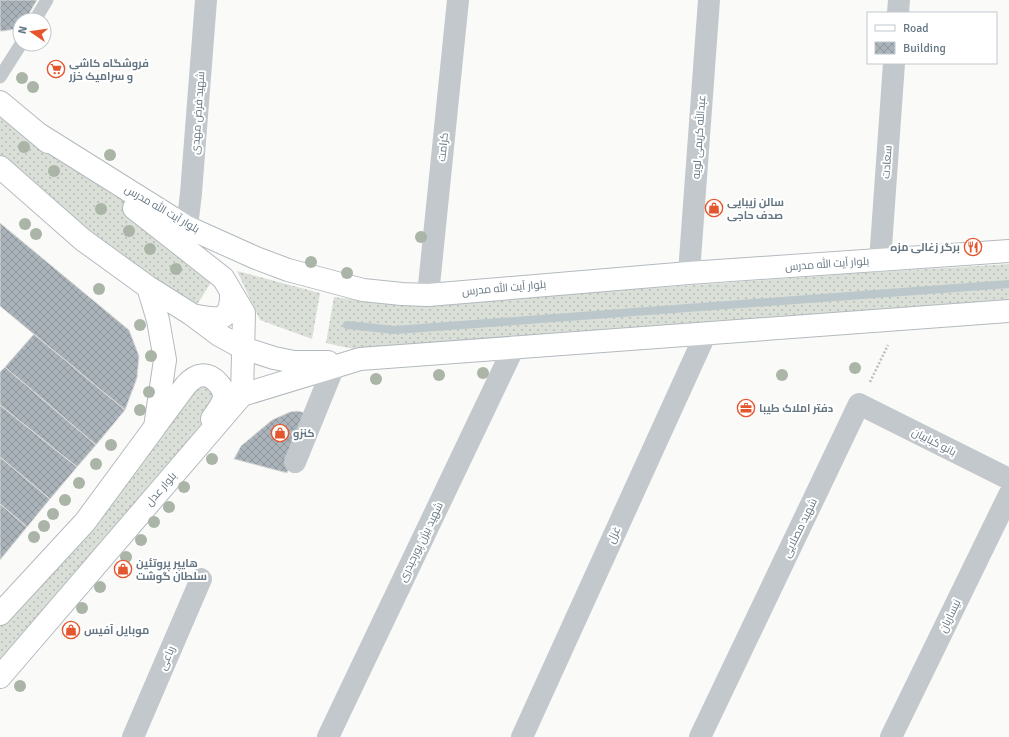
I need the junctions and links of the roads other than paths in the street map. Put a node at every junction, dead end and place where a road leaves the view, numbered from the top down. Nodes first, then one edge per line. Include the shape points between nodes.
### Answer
1 (47, 0) edge
2 (206, 0) edge
3 (458, 0) edge
4 (709, 0) edge
5 (899, 0) edge
6 (40, 12) edge
7 (898, 12) edge
8 (16, 52) edge
9 (894, 64) edge
10 (0, 77) edge
11 (0, 102) edge
12 (37, 133) junction
13 (0, 167) edge
14 (187, 227) junction
15 (1009, 251) edge
16 (880, 261) junction
17 (689, 273) junction
18 (148, 287) junction
19 (231, 292) junction
20 (428, 294) junction
21 (1009, 311) edge
22 (191, 314) junction
23 (706, 333) junction
24 (243, 348) junction
25 (514, 348) junction
26 (349, 362) junction
27 (242, 395) junction
28 (859, 404) joint
29 (155, 427) junction
30 (184, 462) junction
31 (295, 462) dead end
32 (1009, 479) edge
33 (1009, 495) edge
34 (201, 580) dead end
35 (0, 614) edge
36 (0, 677) edge
37 (133, 737) edge
38 (328, 737) edge
39 (522, 737) edge
40 (700, 737) edge
41 (891, 737) edge

1 - 6 lane
2 - 14 street, شهید فرض مهدی via 192,193
3 - 20 street, کرامت
4 - 17 street, عبدالله کریمی لویه
5 - 7 street
8 - 10 lane
9 - 16 street, سعادت
11 - 12 main road, بلوار آیت الله مدرس
12 - 14 main road, بلوار آیت الله مدرس
12 - 19 main road, بلوار آیت الله مدرس via 217,273
13 - 18 main road via 83,240
14 - 20 main road, بلوار آیت الله مدرس via 256,258 328,282 363,290
15 - 16 main road, بلوار آیت الله مدرس
16 - 17 main road, بلوار آیت الله مدرس
17 - 20 main road, بلوار آیت الله مدرس
18 - 22 main road
18 - 29 main road via 166,360
19 - 22 main road via 230,307 220,318 211,319
19 - 24 main road, بلوار آیت الله مدرس via 244,313
21 - 23 main road
22 - 24 main road via 219,335
23 - 25 main road
23 - 39 street, غزل
24 - 26 main road via 294,362
24 - 27 main road, بلوار آیت الله مدرس
25 - 26 main road
25 - 38 street, شهید بیژن پورحیدری
26 - 27 main road
26 - 31 street
27 - 30 main road, بلوار عدل
28 - 32 street, بانو کبابیان
28 - 40 street, شهید مصلایی
29 - 30 main road via 191,380 207,375 221,386 224,396 220,407
29 - 35 main road via 85,522
30 - 36 main road, بلوار عدل
33 - 41 street, نیساریان
34 - 37 street, رباعی

